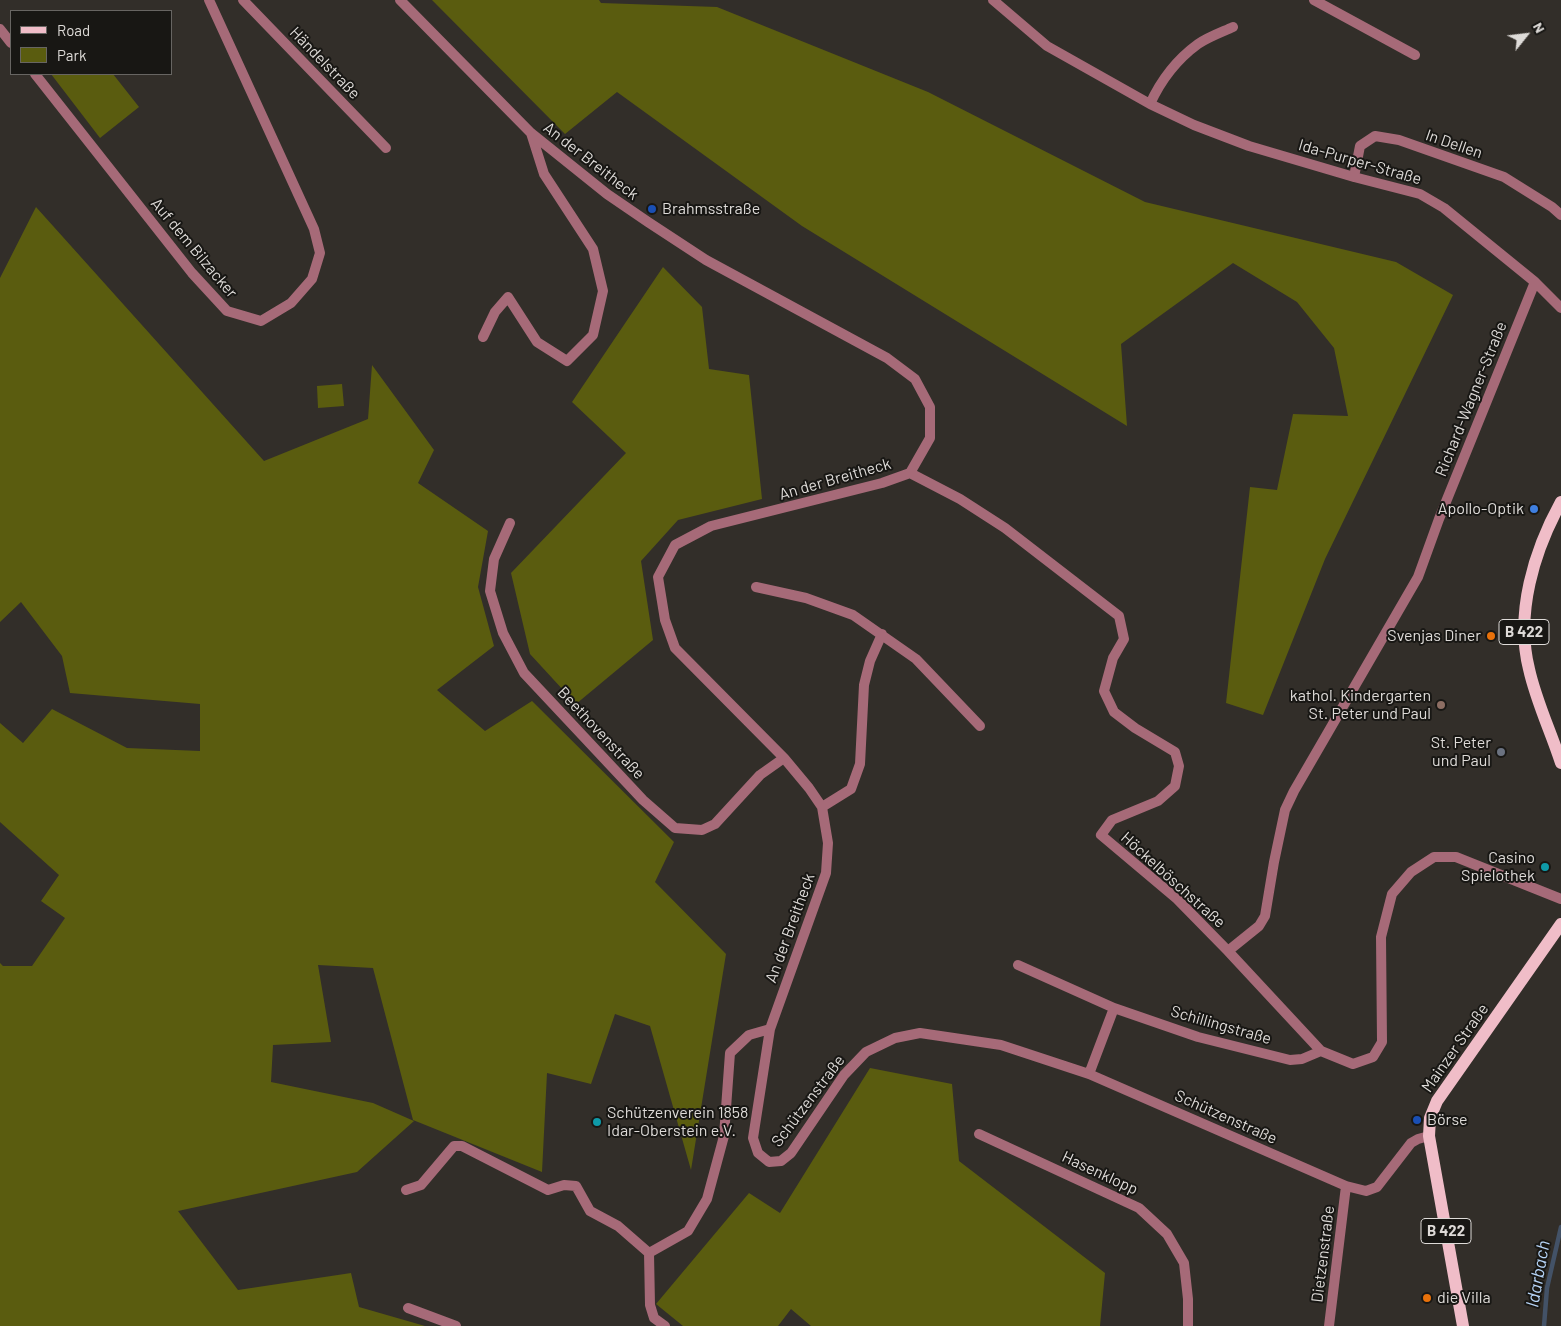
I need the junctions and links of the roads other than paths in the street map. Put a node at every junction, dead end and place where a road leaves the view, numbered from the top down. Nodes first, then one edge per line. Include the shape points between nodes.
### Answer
1 (209, 0) edge
2 (243, 0) edge
3 (400, 0) edge
4 (993, 0) edge
5 (1314, 0) edge
6 (1233, 27) dead end
7 (0, 29) edge
8 (10, 42) edge
9 (1415, 55) dead end
10 (36, 75) edge
11 (1150, 104) junction
12 (531, 133) junction
13 (386, 148) dead end
14 (1354, 177) junction
15 (1561, 215) edge
16 (1535, 282) junction
17 (1561, 308) edge
18 (483, 337) dead end
19 (910, 473) junction
20 (1561, 502) edge
21 (510, 523) dead end
22 (756, 587) dead end
23 (882, 634) junction
24 (980, 726) dead end
25 (784, 758) junction
26 (1561, 763) edge
27 (822, 806) junction
28 (1561, 898) edge
29 (1560, 926) edge
30 (1228, 951) junction
31 (1018, 965) dead end
32 (1114, 1008) junction
33 (770, 1029) junction
34 (1321, 1051) junction
35 (1089, 1074) junction
36 (979, 1134) dead end
37 (1429, 1136) junction
38 (1346, 1186) junction
39 (406, 1190) dead end
40 (649, 1253) junction
41 (408, 1308) dead end
42 (456, 1326) edge
43 (665, 1326) edge
44 (1188, 1326) edge
45 (1329, 1326) edge
46 (1463, 1326) edge

1 - 10 street, Auf dem Bilzacker via 314,229 320,253 312,279 291,303 261,321 227,311 209,292
2 - 13 street, Händelstraße
3 - 12 street, An der Breitheck
4 - 11 street, Ida-Purper-Straße via 1047,46
5 - 9 street
6 - 11 street via 1199,43 1171,68
7 - 8 street
11 - 14 street, Ida-Purper-Straße via 1249,146
12 - 18 street via 544,174 593,248 603,291 593,335 567,361 538,342 508,297 495,312
12 - 19 street, An der Breitheck via 607,194 706,260 886,358 915,379 930,407 930,438
14 - 15 street, In Dellen via 1360,146 1375,136 1383,137 1504,177
14 - 16 street, Ida-Purper-Straße via 1420,194 1444,208
16 - 17 street, Ida-Purper-Straße
16 - 30 street, Richard-Wagner-Straße via 1418,578 1285,810 1265,916 1259,926
19 - 25 street, An der Breitheck via 711,526 675,545 658,577 665,620 675,648
19 - 30 street, Höckelböschstraße via 960,499 1005,528 1118,616 1124,639 1113,658 1104,691 1114,712 1175,752 1179,766 1176,786 1158,801 1112,820 1101,835 1177,899
20 - 26 main road, B 422 via 1542,542 1530,580 1524,636 1532,683
21 - 25 street, Beethovenstraße via 494,559 490,591 503,632 524,673 649,806 675,828 702,830 715,824 760,775
22 - 23 street via 806,598 853,615
23 - 24 street via 916,659
23 - 27 street via 864,685 860,764 851,789
25 - 27 street, An der Breitheck
27 - 33 street, An der Breitheck via 828,844 826,873
28 - 34 street, Höckelböschstraße via 1456,856 1434,857 1411,872 1392,894 1381,937 1382,1042 1373,1058 1353,1064
29 - 37 main road, Mainzer Straße / B 422 via 1436,1101 1430,1118
30 - 34 street, Höckelböschstraße
31 - 32 street, Schillingstraße
32 - 34 street, Schillingstraße via 1198,1037 1290,1060
32 - 35 street
33 - 35 street, Schützenstraße via 753,1138 758,1153 769,1162 782,1161 791,1153 844,1074 866,1052 894,1038 920,1033 1001,1045
33 - 40 street via 749,1035 730,1053 724,1136 707,1199 688,1230
35 - 38 street, Schützenstraße
36 - 44 street, Hasenklopp via 1139,1208 1160,1227 1184,1263
37 - 38 street, Schützenstraße via 1411,1143 1377,1187 1366,1191
37 - 46 main road, Mainzer Straße / B 422
38 - 45 street, Dietzenstraße
39 - 40 street via 420,1185 454,1146 462,1146 548,1190 564,1185 576,1186 590,1211 618,1226
40 - 43 street via 650,1305 654,1318
41 - 42 street

